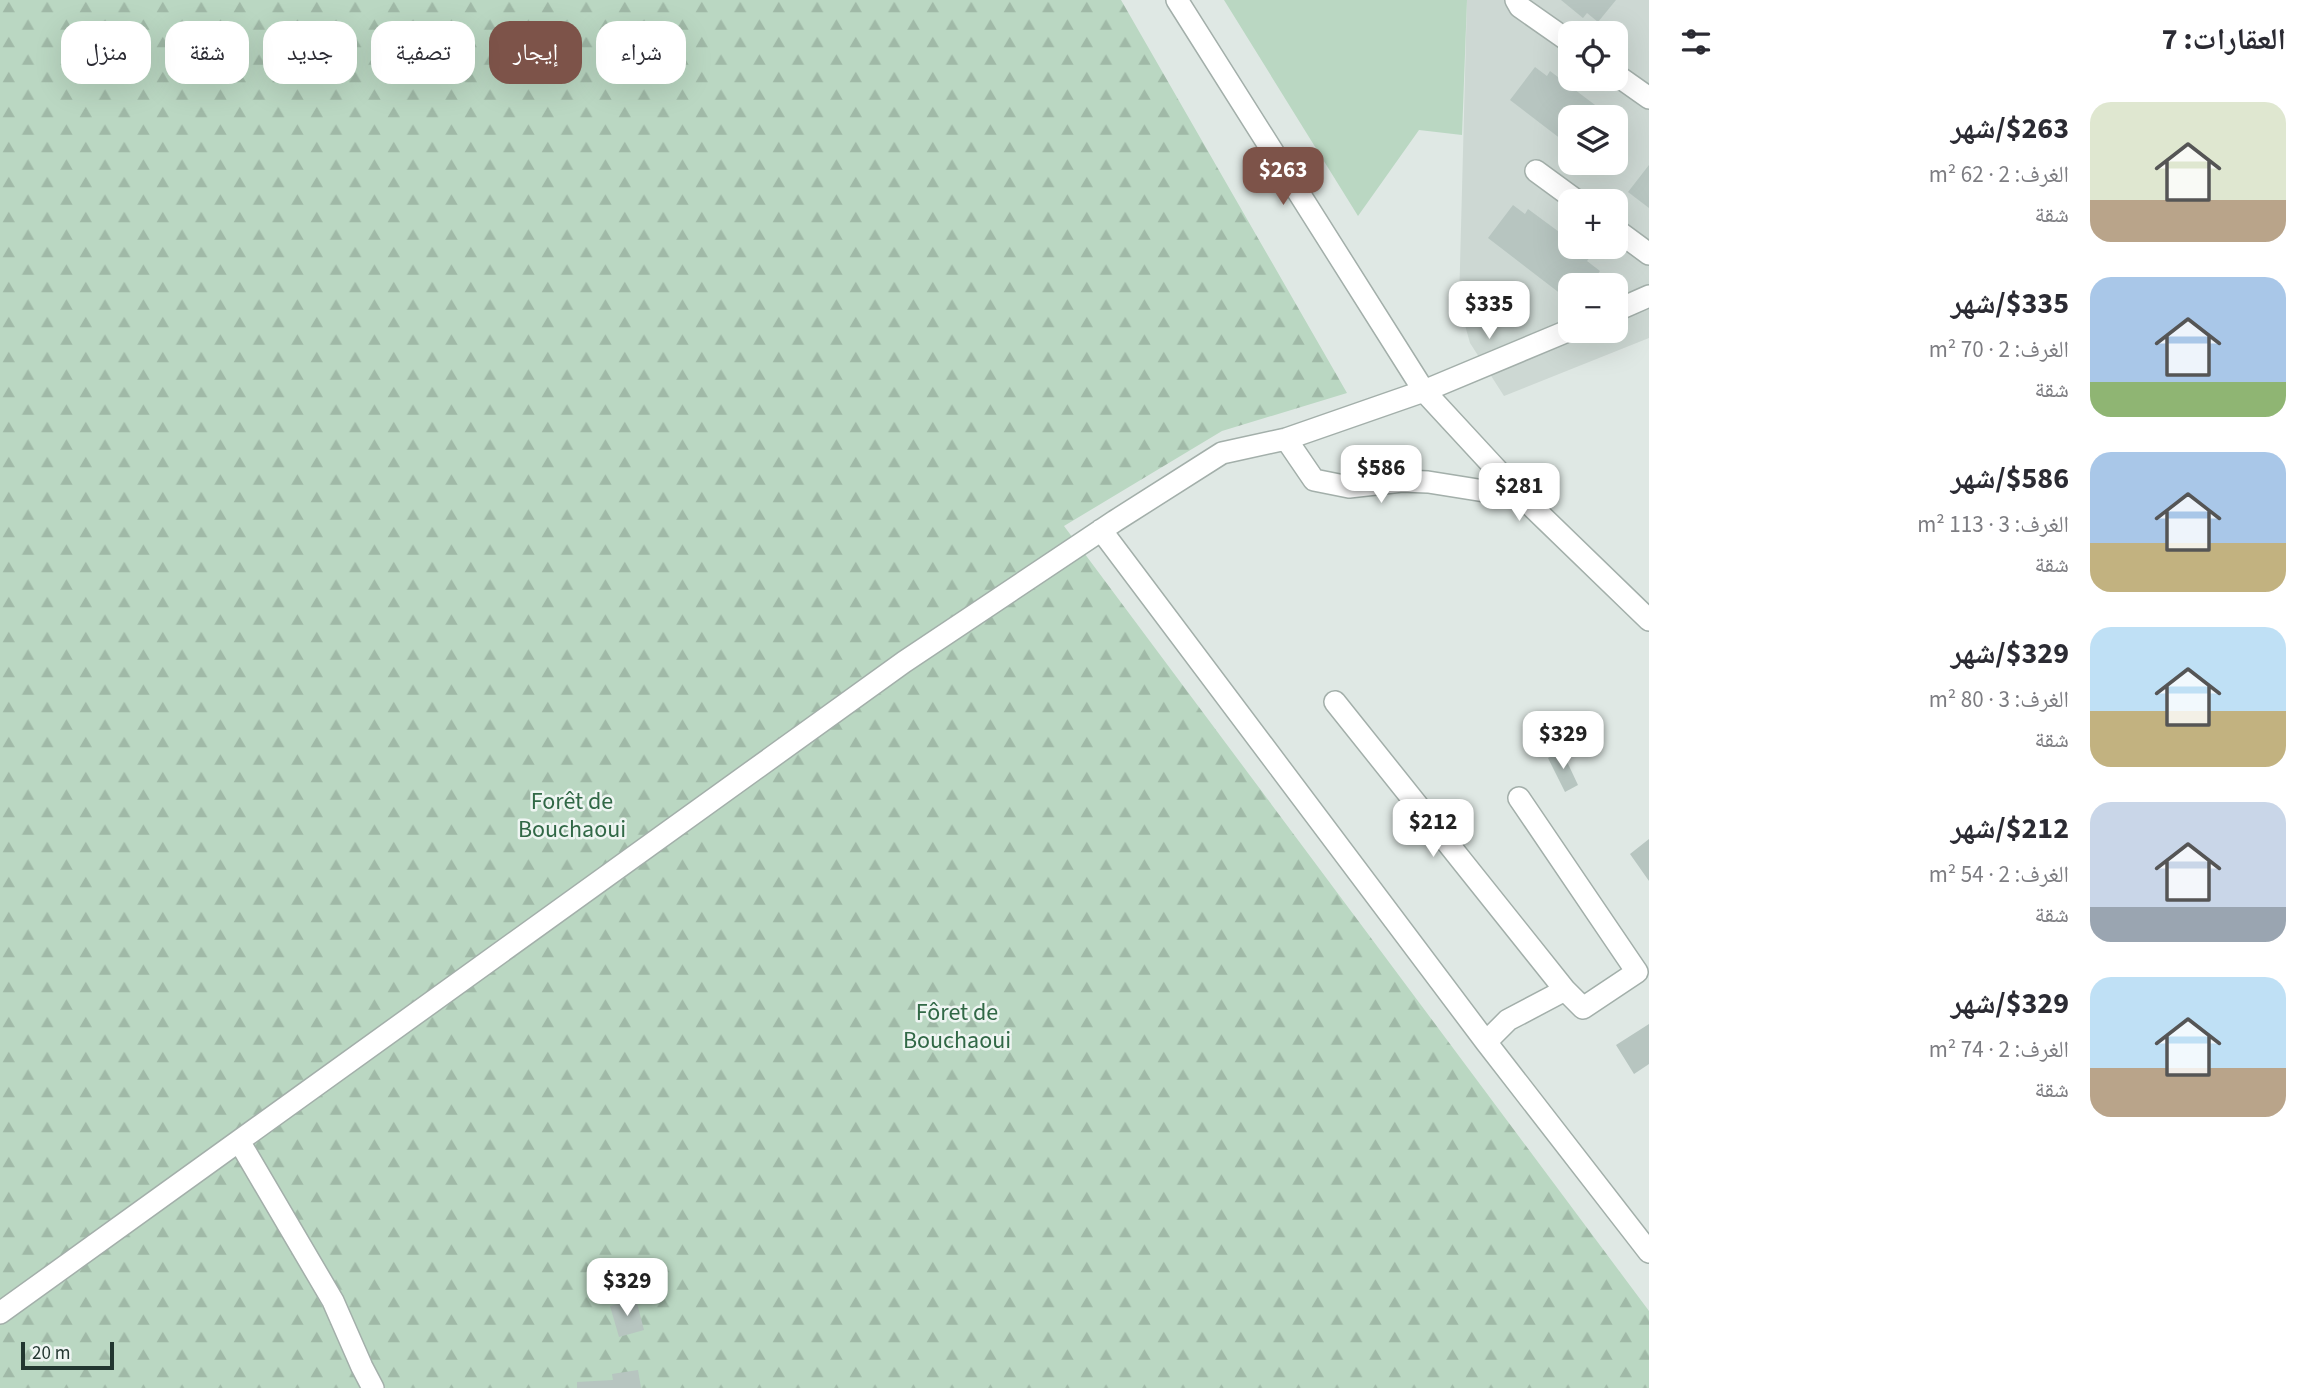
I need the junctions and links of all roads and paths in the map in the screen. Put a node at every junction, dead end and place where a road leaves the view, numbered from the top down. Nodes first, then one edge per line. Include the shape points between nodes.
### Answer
1 (1177, 0) edge
2 (1516, 0) edge
3 (1558, 34) edge
4 (1628, 83) edge
5 (1649, 98) edge
6 (1536, 171) dead end
7 (1561, 189) edge
8 (1628, 239) edge
9 (1649, 254) edge
10 (1649, 296) edge
11 (1628, 305) edge
12 (1558, 335) edge
13 (1424, 391) junction
14 (1286, 439) junction
15 (1522, 497) junction
16 (1101, 530) junction
17 (1649, 620) edge
18 (1335, 702) dead end
19 (1519, 798) dead end
20 (1565, 989) junction
21 (1486, 1042) junction
22 (239, 1141) junction
23 (1649, 1252) edge
24 (0, 1313) edge
25 (373, 1388) edge

1 - 13 street
2 - 3 street
4 - 5 street
6 - 7 street
8 - 9 street
10 - 11 street
12 - 13 street
13 - 14 street
13 - 15 street
14 - 15 street via 1314,480 1349,487 1428,482
14 - 16 street via 1222,453
15 - 17 street
16 - 21 street
16 - 22 street via 904,662
18 - 20 street
19 - 20 street via 1637,972 1583,1008
20 - 21 street via 1508,1020
21 - 23 street
22 - 24 street
22 - 25 street via 333,1301

